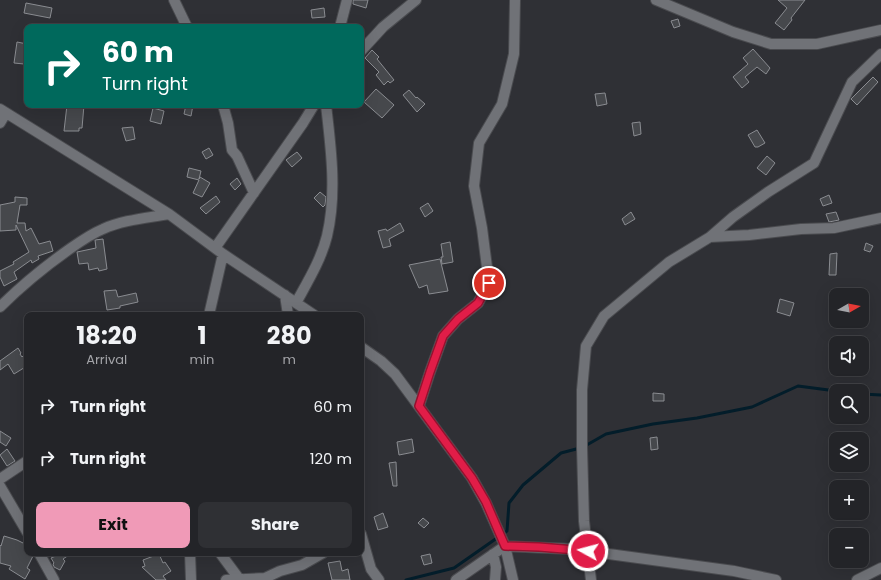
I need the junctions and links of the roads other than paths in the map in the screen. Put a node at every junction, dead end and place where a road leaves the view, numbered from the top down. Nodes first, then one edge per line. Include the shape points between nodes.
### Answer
1 (174, 0) edge
2 (347, 0) edge
3 (416, 0) edge
4 (515, 0) edge
5 (656, 0) edge
6 (186, 24) edge
7 (341, 24) edge
8 (881, 30) edge
9 (364, 48) edge
10 (881, 54) edge
11 (224, 108) edge
12 (312, 108) edge
13 (326, 108) edge
14 (3, 111) edge
15 (0, 123) edge
16 (254, 193) junction
17 (169, 214) junction
18 (881, 218) edge
19 (710, 237) junction
20 (219, 251) junction
21 (284, 295) junction
22 (296, 303) junction
23 (0, 307) edge
24 (209, 312) edge
25 (287, 312) edge
26 (310, 312) edge
27 (364, 349) edge
28 (419, 406) junction
29 (24, 463) edge
30 (0, 479) edge
31 (0, 486) edge
32 (24, 527) edge
33 (364, 545) edge
34 (505, 546) junction
35 (588, 551) junction
36 (494, 554) junction
37 (41, 556) edge
38 (190, 556) edge
39 (222, 556) edge
40 (318, 556) edge
41 (881, 568) edge
42 (240, 579) edge
43 (54, 580) edge
44 (191, 580) edge
45 (226, 580) edge
46 (379, 580) edge
47 (456, 580) edge
48 (495, 580) edge
49 (513, 580) edge
50 (590, 580) edge
51 (776, 580) edge
52 (857, 580) edge

1 - 6 street
2 - 7 street
3 - 9 street via 383,26
4 - 28 street via 514,54 502,104 479,143 474,186 489,283 478,303 458,319 443,336
5 - 8 street via 733,32 771,44 817,44
10 - 19 street via 852,82 814,163 768,192
11 - 16 street via 232,150
12 - 16 street
13 - 22 street via 331,145 331,216 317,266
14 - 15 street
14 - 17 street
16 - 20 street
17 - 20 street
17 - 23 street via 120,224 90,235 46,266
18 - 19 street via 834,228
19 - 35 street via 669,262 604,316 586,346 582,390 582,447 584,521
20 - 21 street
20 - 24 street
21 - 22 street
21 - 25 street
22 - 26 street
27 - 28 street via 395,374
28 - 34 street via 472,478 486,502
29 - 30 street
31 - 32 street
33 - 46 street via 371,569
34 - 35 street
34 - 36 street
34 - 49 street
35 - 50 street
35 - 51 street via 734,571
36 - 47 street
36 - 48 street
37 - 43 street
38 - 44 street
39 - 42 street
40 - 42 street via 302,565 265,578
41 - 52 street
42 - 45 street

